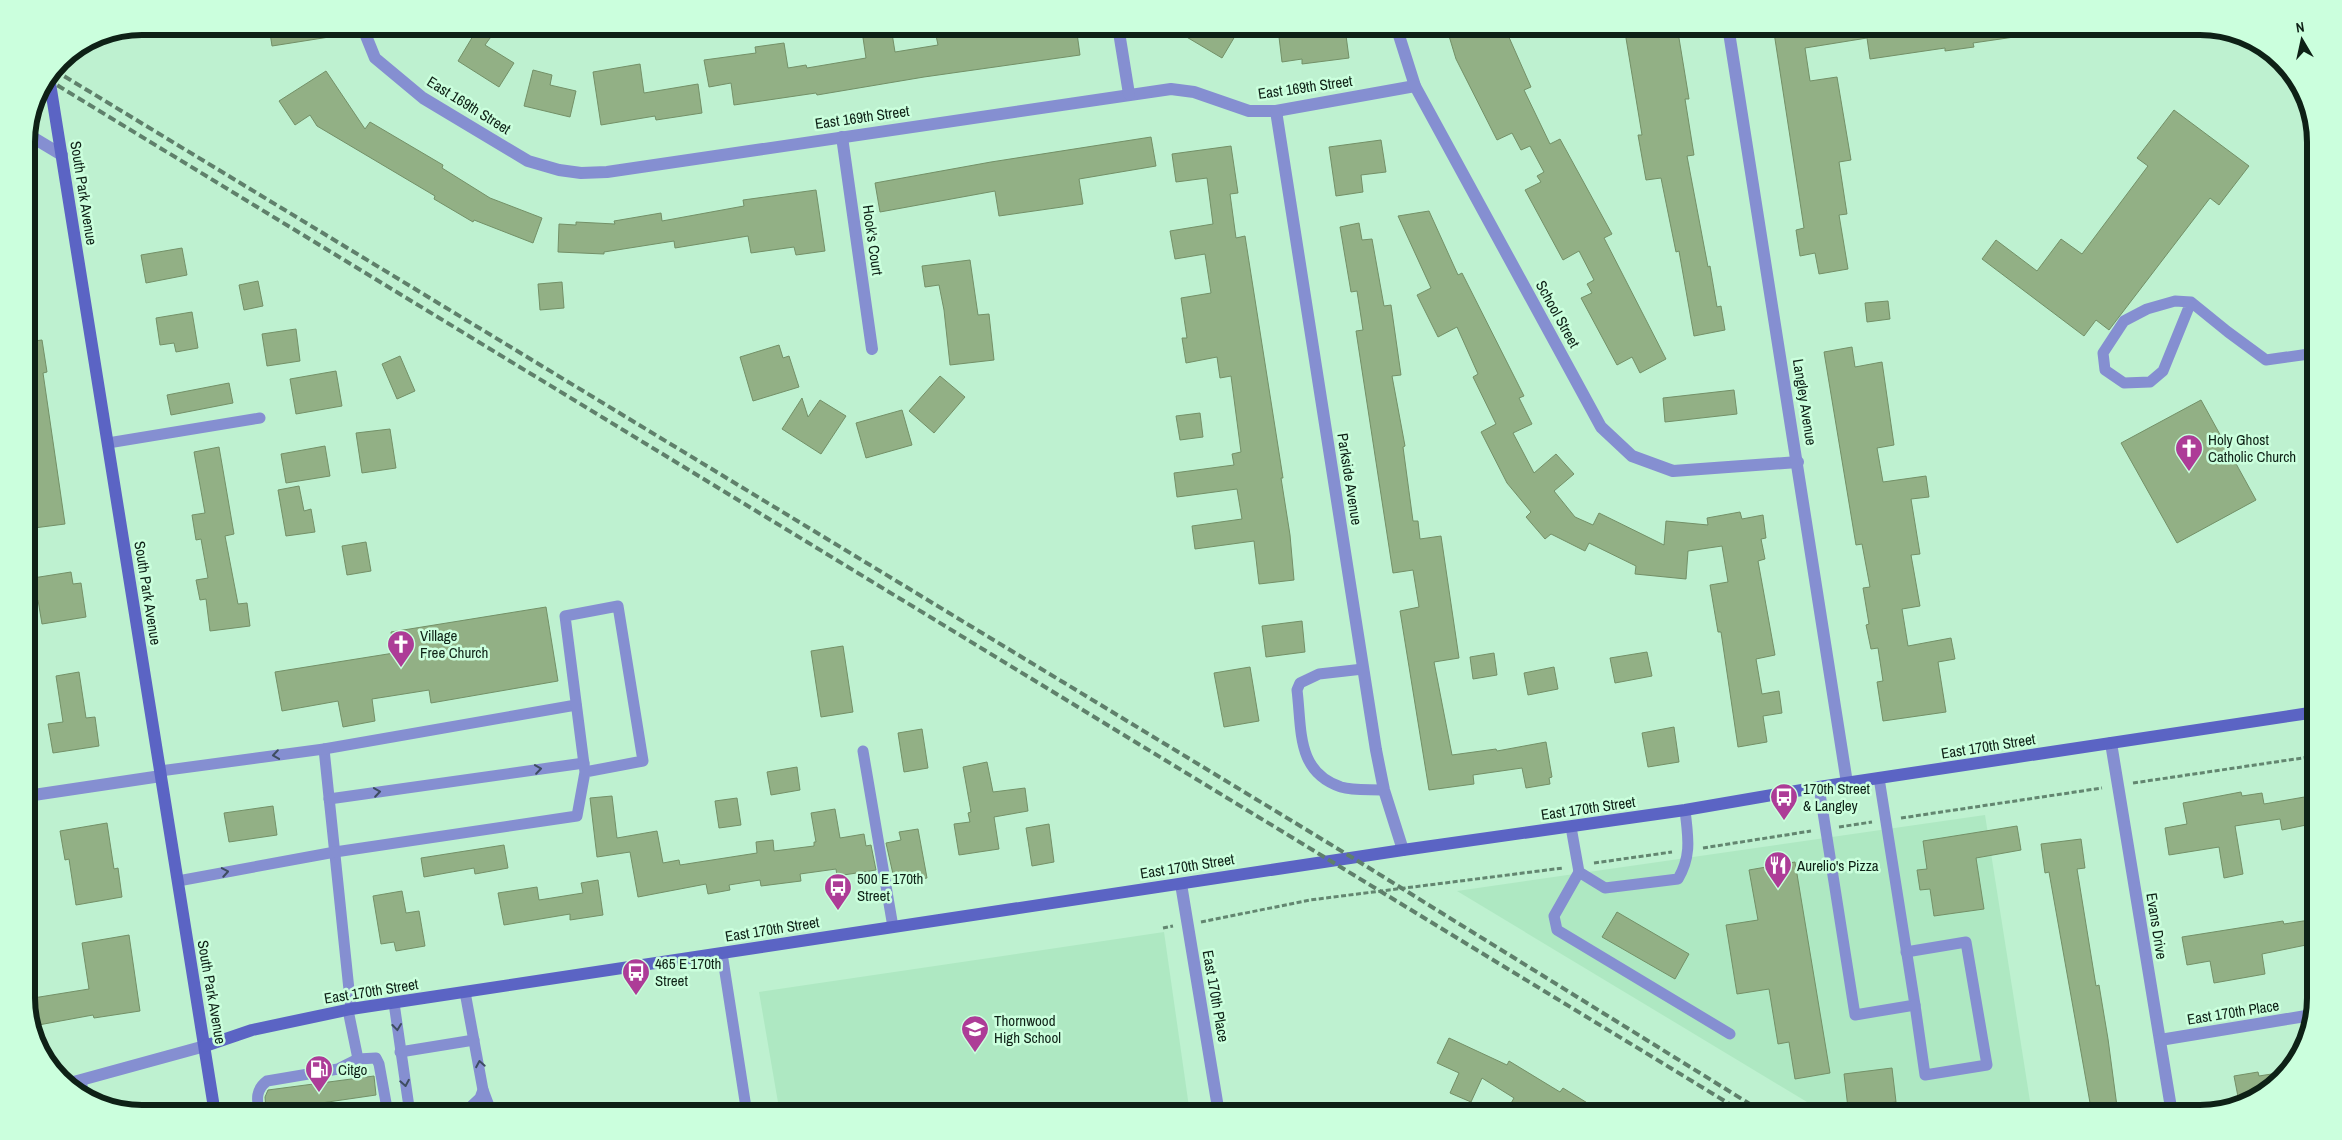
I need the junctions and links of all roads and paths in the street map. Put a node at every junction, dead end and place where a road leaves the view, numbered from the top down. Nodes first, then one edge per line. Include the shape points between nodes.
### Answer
1 (366, 35) edge
2 (1119, 35) edge
3 (1399, 35) edge
4 (1729, 35) edge
5 (50, 86) edge
6 (1415, 86) junction
7 (1129, 94) junction
8 (1276, 111) junction
9 (842, 137) junction
10 (35, 139) edge
11 (62, 155) junction
12 (2191, 302) junction
13 (872, 348) dead end
14 (2307, 354) edge
15 (260, 418) dead end
16 (108, 444) junction
17 (1798, 462) junction
18 (1363, 668) junction
19 (576, 705) junction
20 (2307, 713) edge
21 (2110, 743) junction
22 (324, 749) junction
23 (863, 751) dead end
24 (2307, 757) edge
25 (584, 768) junction
26 (161, 773) junction
27 (1879, 778) junction
28 (2140, 782) dead end
29 (1847, 783) junction
30 (1819, 787) junction
31 (1384, 790) junction
32 (2093, 790) dead end
33 (35, 794) edge
34 (329, 799) junction
35 (1685, 810) junction
36 (1885, 820) junction
37 (1571, 827) junction
38 (1825, 829) junction
39 (1403, 850) junction
40 (1689, 850) junction
41 (335, 852) junction
42 (1578, 869) junction
43 (178, 881) junction
44 (1181, 884) junction
45 (1216, 920) dead end
46 (893, 927) junction
47 (1906, 952) junction
48 (722, 953) junction
49 (465, 992) junction
50 (394, 1002) junction
51 (1914, 1004) junction
52 (349, 1009) junction
53 (2305, 1016) edge
54 (1730, 1034) dead end
55 (474, 1040) junction
56 (2160, 1040) junction
57 (205, 1046) junction
58 (400, 1052) junction
59 (358, 1060) junction
60 (76, 1082) edge
61 (484, 1090) junction
62 (214, 1105) edge
63 (258, 1105) edge
64 (386, 1105) edge
65 (409, 1105) edge
66 (473, 1105) edge
67 (489, 1105) edge
68 (746, 1105) edge
69 (1218, 1105) edge
70 (2171, 1105) edge

1 - 9 street, East 169th Street via 375,58 423,98 528,160 558,170 607,172
2 - 7 street
3 - 6 street, School Street
4 - 17 street, Langley Avenue
5 - 11 street, South Park Avenue
6 - 8 street, East 169th Street
6 - 17 street, School Street via 1601,427 1632,456 1674,471
7 - 8 street, East 169th Street via 1171,89 1194,92 1248,111
7 - 9 street, East 169th Street
8 - 18 street, Parkside Avenue
9 - 13 street, Hook's Court
10 - 11 street
11 - 16 street, South Park Avenue
12 - 12 lane via 2164,371 2150,382 2124,383 2105,370 2103,353 2124,321 2147,309 2175,301
12 - 14 lane via 2266,360
15 - 16 lane
16 - 26 street, South Park Avenue
17 - 29 street, Langley Avenue
18 - 31 street, Parkside Avenue
18 - 31 lane via 1319,674 1300,683 1297,690 1305,758 1322,778 1342,788
19 - 22 lane
19 - 25 lane
19 - 25 lane via 564,616 618,606 643,761
20 - 21 street, East 170th Street
21 - 27 street, East 170th Street
21 - 56 street, Evans Drive
22 -> 26 lane
22 - 34 lane
23 - 46 lane
24 - 28 path
34 -> 25 lane
25 - 41 lane via 577,816
26 - 33 street
26 - 43 street, South Park Avenue
27 - 29 street, East 170th Street
27 - 36 lane
29 - 30 street, East 170th Street
30 - 35 street, East 170th Street
30 - 38 lane
31 - 39 street, Parkside Avenue
32 - 36 path
34 - 41 lane
35 - 37 street, East 170th Street
35 - 40 lane
36 - 38 path
36 - 47 lane
37 - 39 street, East 170th Street
37 - 42 lane
38 - 40 path
38 - 51 lane via 1855,1015
39 - 44 street, East 170th Street
40 - 42 path
40 - 42 lane via 1678,879 1606,888
43 -> 41 lane
41 - 52 lane
42 - 45 path via 1310,900
42 - 54 lane via 1554,916 1557,930
43 - 57 street, South Park Avenue
44 - 46 street, East 170th Street
44 - 69 street, East 170th Place
46 - 48 street, East 170th Street
47 - 51 lane
47 - 51 lane via 1966,942 1986,1065 1925,1074
48 - 49 street, East 170th Street
48 - 68 lane
49 - 50 street, East 170th Street
49 - 55 lane
50 - 52 street, East 170th Street
50 -> 58 lane
52 - 57 street, East 170th Street via 252,1030
52 - 59 lane
53 - 56 street, East 170th Place
55 - 58 lane
61 -> 55 lane
56 - 70 street, Evans Drive
57 - 60 street, East 170th Street
57 - 62 street, South Park Avenue
58 -> 65 lane
59 - 63 lane via 338,1069 267,1081 257,1094
59 - 64 lane via 376,1058
61 - 66 lane
61 - 67 lane

